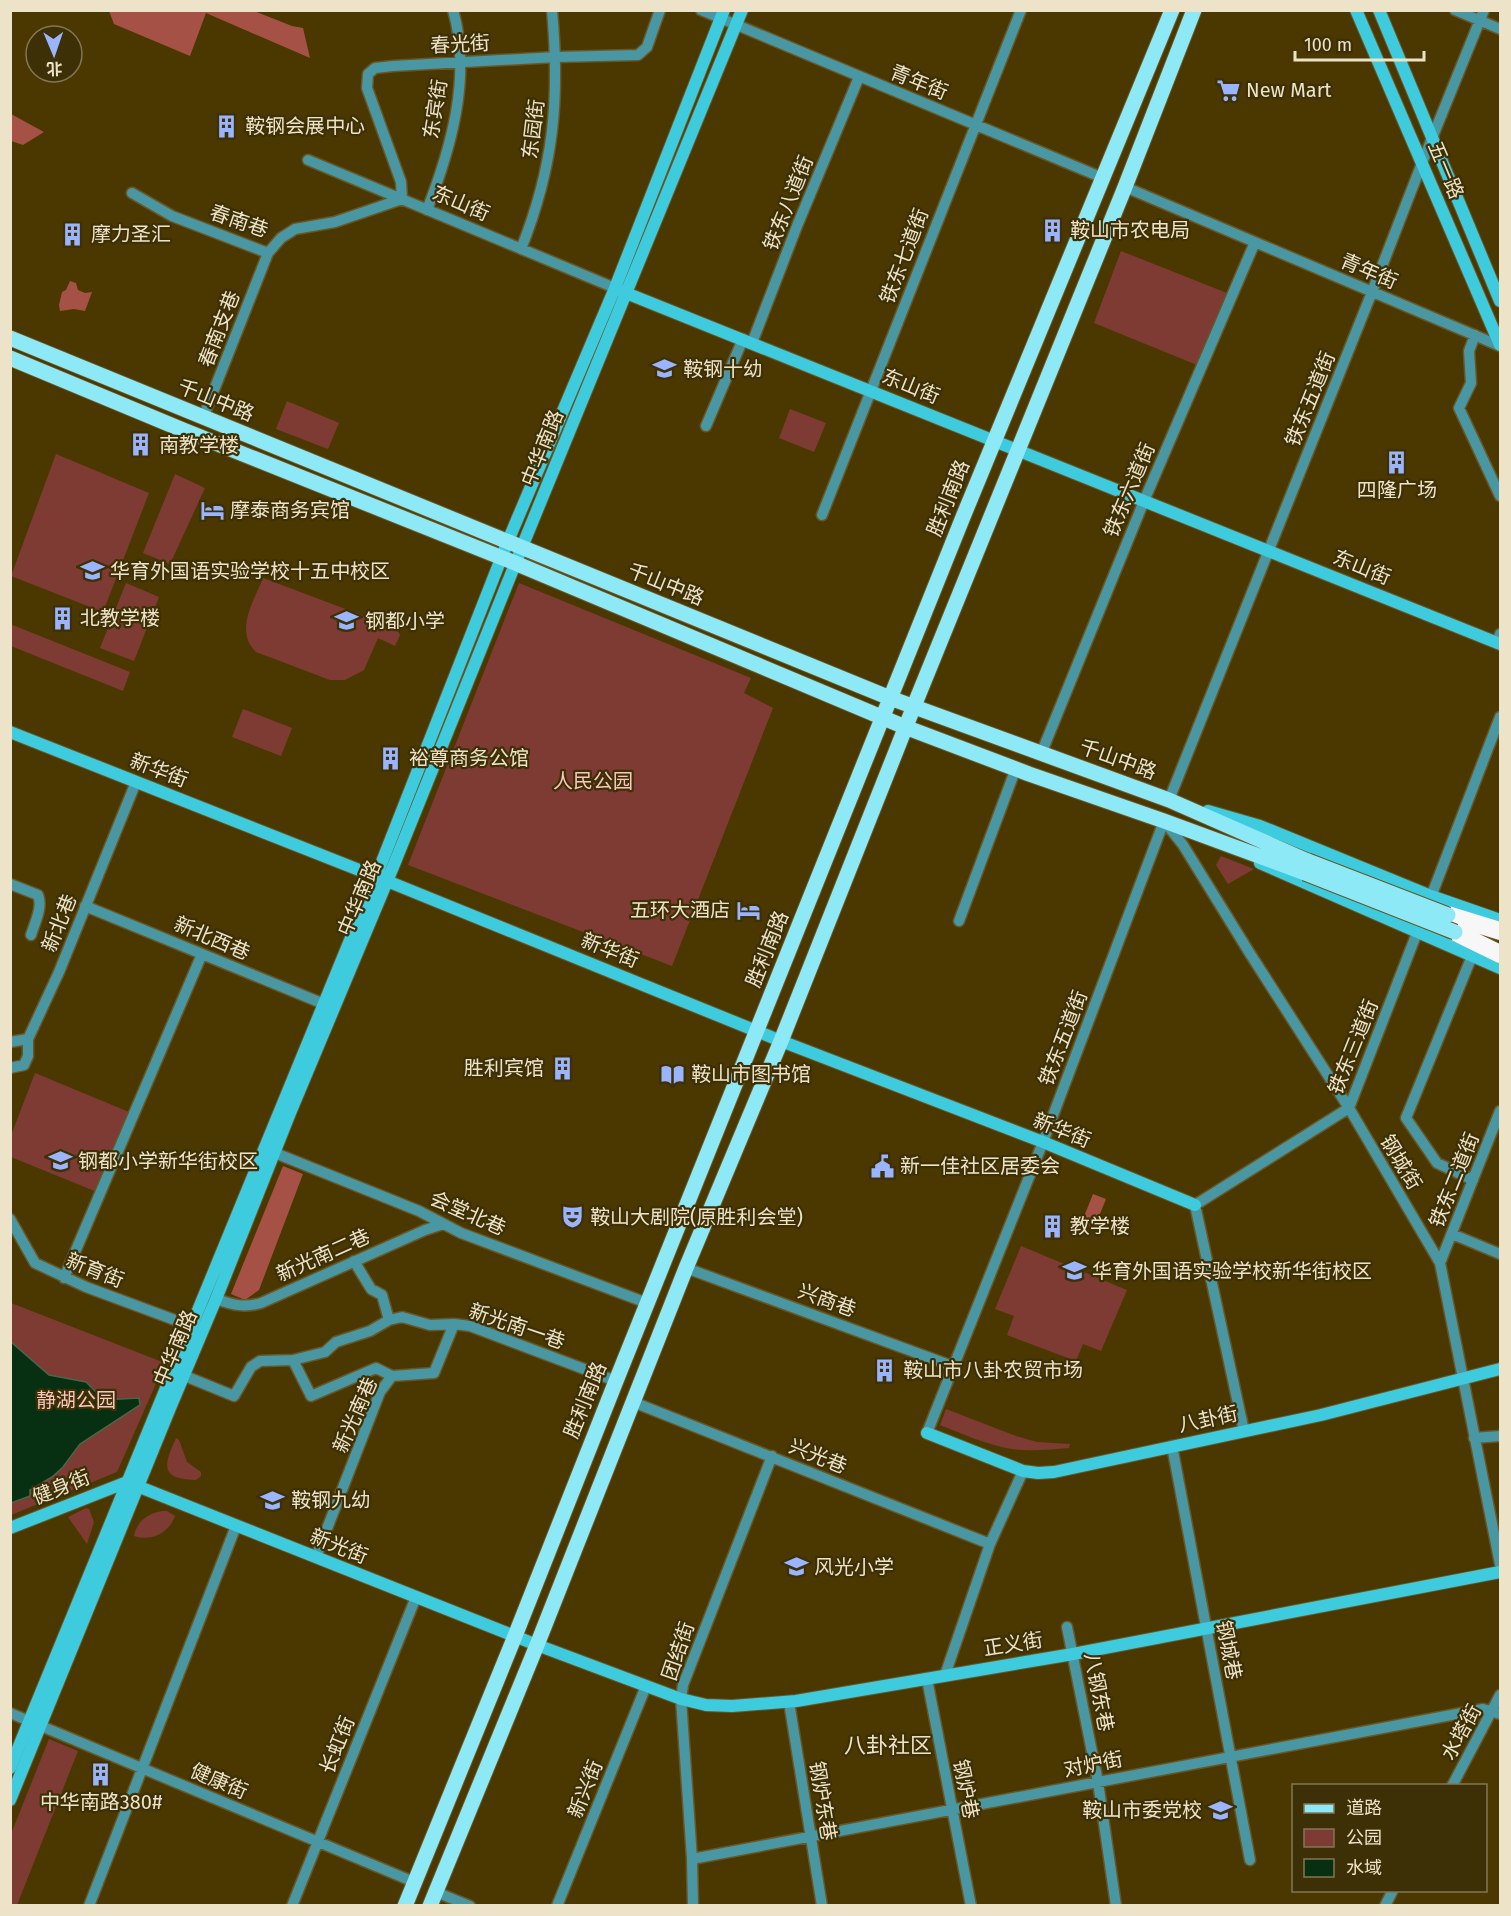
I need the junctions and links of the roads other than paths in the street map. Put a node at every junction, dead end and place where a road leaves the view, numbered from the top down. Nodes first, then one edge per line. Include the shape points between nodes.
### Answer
1 (453, 10) edge
2 (552, 10) edge
3 (660, 10) edge
4 (701, 10) edge
5 (742, 10) edge
6 (1021, 10) edge
7 (1172, 10) edge
8 (1194, 10) edge
9 (1356, 10) edge
10 (1379, 10) edge
11 (1455, 10) edge
12 (722, 15) edge
13 (1482, 15) edge
14 (736, 25) junction
15 (1500, 29) edge
16 (556, 57) junction
17 (460, 63) junction
18 (859, 77) junction
19 (975, 125) junction
20 (1432, 139) junction
21 (308, 160) dead end
22 (1422, 163) junction
23 (1103, 178) junction
24 (1125, 187) junction
25 (132, 193) dead end
26 (402, 200) junction
27 (427, 210) junction
28 (1255, 242) junction
29 (521, 249) junction
30 (268, 253) junction
31 (621, 290) junction
32 (1372, 292) junction
33 (1500, 301) edge
34 (1475, 335) junction
35 (10, 338) edge
36 (748, 341) junction
37 (1500, 345) edge
38 (10, 358) edge
39 (871, 391) junction
40 (203, 418) junction
41 (706, 426) dead end
42 (994, 441) junction
43 (1018, 450) junction
44 (1500, 496) edge
45 (1144, 501) junction
46 (822, 515) dead end
47 (515, 544) junction
48 (1269, 551) junction
49 (508, 561) junction
50 (1499, 640) edge
51 (890, 698) junction
52 (914, 706) junction
53 (1500, 717) edge
54 (882, 718) junction
55 (906, 728) junction
56 (10, 732) edge
57 (1041, 754) junction
58 (1016, 768) junction
59 (136, 782) junction
60 (1169, 800) junction
61 (1164, 821) junction
62 (1307, 867) junction
63 (381, 879) junction
64 (10, 884) edge
65 (1431, 896) junction
66 (85, 906) junction
67 (1448, 915) joint
68 (1500, 920) edge
69 (959, 921) dead end
70 (1455, 932) joint
71 (1417, 933) junction
72 (1500, 933) edge
73 (31, 935) dead end
74 (1500, 952) edge
75 (202, 954) junction
76 (1472, 956) junction
77 (1500, 968) edge
78 (324, 1004) junction
79 (757, 1030) junction
80 (28, 1039) junction
81 (781, 1041) junction
82 (10, 1042) edge
83 (10, 1068) edge
84 (1349, 1108) junction
85 (1500, 1111) edge
86 (1043, 1142) junction
87 (275, 1153) junction
88 (1473, 1180) junction
89 (1195, 1205) junction
90 (10, 1219) edge
91 (443, 1224) junction
92 (1452, 1234) junction
93 (1500, 1254) edge
94 (354, 1261) junction
95 (1440, 1263) junction
96 (686, 1268) junction
97 (64, 1278) junction
98 (216, 1299) junction
99 (647, 1303) junction
100 (389, 1320) junction
101 (454, 1324) junction
102 (191, 1326) junction
103 (292, 1360) junction
104 (954, 1367) junction
105 (1500, 1369) edge
106 (185, 1376) junction
107 (392, 1376) junction
108 (1464, 1380) junction
109 (616, 1381) junction
110 (633, 1402) junction
111 (1244, 1431) junction
112 (927, 1433) joint
113 (1500, 1436) edge
114 (1474, 1438) junction
115 (1172, 1446) junction
116 (772, 1456) junction
117 (1023, 1471) junction
118 (132, 1484) junction
119 (236, 1526) junction
120 (10, 1528) edge
121 (990, 1544) junction
122 (316, 1557) junction
123 (1500, 1564) edge
124 (1500, 1572) edge
125 (416, 1597) junction
126 (1067, 1627) dead end
127 (1207, 1629) junction
128 (515, 1636) junction
129 (537, 1645) junction
130 (1073, 1654) junction
131 (945, 1675) junction
132 (927, 1679) junction
133 (646, 1686) junction
134 (1500, 1695) edge
135 (681, 1699) junction
136 (789, 1702) junction
137 (10, 1713) edge
138 (1497, 1713) edge
139 (36, 1723) junction
140 (1231, 1757) junction
141 (10, 1768) edge
142 (143, 1768) junction
143 (1098, 1782) junction
144 (1453, 1784) edge
145 (10, 1800) edge
146 (952, 1809) junction
147 (811, 1836) junction
148 (318, 1841) junction
149 (692, 1859) junction
150 (1250, 1860) dead end
151 (414, 1882) junction
152 (433, 1899) edge
153 (89, 1905) edge
154 (292, 1905) edge
155 (405, 1905) edge
156 (471, 1905) edge
157 (557, 1905) edge
158 (693, 1905) edge
159 (822, 1905) edge
160 (971, 1905) edge
161 (1116, 1905) edge

1 - 17 street, 东宾街
2 - 16 street, 东园街
3 - 16 street, 春光街 via 647,46 638,56
4 - 12 street, 青年街
5 - 14 main road
6 - 19 street, 铁东七道街
7 - 23 main road, 胜利南路
8 - 24 main road
9 - 22 main road, 五一路
10 - 20 main road, 五一路
11 - 13 street
12 - 14 street, 青年街
12 - 31 main road
13 - 15 street
13 - 20 street, 铁东五道街
14 - 18 street, 青年街
14 - 31 main road
16 - 17 street, 春光街
16 - 29 street, 东园街 via 550,150 541,193
17 - 26 street, 春光街 via 375,68 368,74 367,88 401,182
17 - 27 street, 东宾街 via 453,126
18 - 19 street, 青年街
18 - 36 street, 铁东八道街
19 - 23 street, 青年街
19 - 39 street, 铁东七道街
20 - 22 street, 铁东五道街
20 - 33 main road, 五一路
21 - 26 street, 东山街
22 - 32 street, 铁东五道街
22 - 37 main road, 五一路
23 - 42 main road, 胜利南路
24 - 28 street, 青年街
24 - 43 main road
25 - 30 street, 春南巷 via 176,218
26 - 27 street, 东山街
26 - 30 street, 春南巷 via 335,222 295,229
27 - 29 street, 东山街
28 - 32 street, 青年街
28 - 45 street, 铁东六道街
29 - 31 street, 东山街
30 - 40 street, 春南支巷
31 - 36 main road, 东山街
31 - 47 main road
32 - 34 street, 青年街
32 - 48 street, 铁东五道街
34 - 37 street, 青年街
34 - 44 street via 1469,351 1471,383 1459,408
35 - 40 main road, 千山中路
36 - 39 main road, 东山街
36 - 41 street, 铁东八道街
38 - 49 main road, 千山中路
39 - 42 main road, 东山街
39 - 46 street, 铁东七道街
40 - 47 main road, 千山中路
42 - 43 main road, 东山街
42 - 51 main road, 胜利南路
43 - 45 main road, 东山街
43 - 52 main road
45 - 48 main road, 东山街
45 - 57 street, 铁东六道街
47 - 49 main road
47 - 51 main road, 千山中路
48 - 50 main road, 东山街
48 - 60 street, 铁东五道街
49 - 54 main road, 千山中路
49 - 63 main road
51 - 52 main road, 千山中路
51 - 54 main road, 胜利南路
52 - 55 main road
52 - 57 main road, 千山中路
53 - 65 street, 铁东三道街
54 - 55 main road, 千山中路
54 - 79 main road, 胜利南路
55 - 58 main road, 千山中路
55 - 81 main road
56 - 59 main road, 新华街
57 - 60 main road, 千山中路
58 - 61 main road, 千山中路
58 - 69 street
59 - 63 main road, 新华街
59 - 66 street, 新北巷
60 - 62 main road, 千山中路
60 - 65 main road via 1260,826
61 - 62 main road, 千山中路
61 - 71 main road
61 - 84 street, 钢城街
61 - 86 street, 铁东五道街
62 - 67 main road, bridge
62 - 70 main road, bridge
63 - 78 main road
63 - 79 main road, 新华街
63 - 87 main road, 中华南路
64 - 73 street via 40,899
65 - 68 main road
65 - 71 street, 铁东三道街
66 - 75 street, 新北西巷
66 - 80 street, 新北巷
67 - 72 highway
70 - 74 highway
71 - 76 main road
71 - 84 street, 铁东三道街
75 - 78 street, 新北西巷
75 - 97 street
76 - 77 main road
76 - 88 street via 1406,1118 1437,1163
78 - 102 main road
79 - 81 main road, 新华街
79 - 99 main road, 胜利南路
80 - 82 street
80 - 83 street, 新北巷 via 24,1065
81 - 86 main road, 新华街
81 - 96 main road
84 - 89 street, 铁东三道街
84 - 95 street, 钢城街
85 - 88 street, 铁东二道街
86 - 89 main road, 新华街
86 - 104 street, 铁东五道街
87 - 91 street, 会堂北巷
87 - 98 main road, 中华南路
88 - 92 street, 铁东二道街
89 - 111 street
90 - 97 street, 新育街 via 35,1263
91 - 94 street, 新光南二巷
91 - 99 street, 会堂北巷
92 - 93 street
92 - 95 street, 铁东二道街
94 - 98 street, 新光南二巷 via 249,1306 234,1306
94 - 100 street via 371,1289 382,1295
95 - 108 street, 钢城街
96 - 104 street, 兴商巷
96 - 110 main road
97 - 102 street, 新育街
98 - 106 main road, 中华南路
99 - 109 main road, 胜利南路
100 - 101 street, 新光南一巷 via 402,1317 430,1325
100 - 103 street, 新光南一巷 via 336,1342 325,1352
101 - 107 street, 新光南巷 via 434,1373
101 - 109 street, 新光南一巷 via 470,1326
102 - 118 main road
103 - 106 street, 新光南一巷 via 260,1361 251,1367 234,1396
103 - 107 street via 311,1396 376,1368
104 - 112 street, 铁东五道街
105 - 108 main road, 八卦街
106 - 118 main road, 中华南路
107 - 122 street, 新光南巷 via 380,1392
108 - 111 main road, 八卦街
108 - 114 street, 钢城街
109 - 128 main road, 胜利南路
110 - 116 street, 兴光巷
110 - 129 main road
111 - 115 main road, 八卦街
112 - 117 main road, 八卦街
113 - 114 street
114 - 123 street, 钢城街
115 - 117 main road, 八卦街 via 1054,1472
115 - 127 street, 钢城巷
116 - 121 street, 兴光巷
116 - 135 street, 团结街 via 687,1672
117 - 121 street
118 - 119 main road, 新光街
118 - 120 main road, 健身街
118 - 139 main road, 中华南路
118 - 139 main road, 中华南路 via 113,1515
119 - 122 main road, 新光街
119 - 142 street
121 - 131 street
122 - 125 main road, 新光街
124 - 127 main road, 正义街
125 - 128 main road, 新光街
125 - 148 street, 长虹街
126 - 130 street, 八钢东巷
127 - 130 main road, 正义街
127 - 140 street, 钢城巷
128 - 129 main road, 新光街
128 - 151 main road, 胜利南路
129 - 133 main road, 正义街
129 - 152 main road
130 - 131 main road, 正义街
130 - 143 street, 八钢东巷
131 - 132 main road, 正义街
132 - 136 main road, 正义街
132 - 146 street, 钢炉巷
133 - 135 main road, 正义街
133 - 157 street, 新兴街
134 - 138 street, 水塔街
135 - 136 main road, 正义街 via 723,1706
135 - 149 street, 团结街
136 - 147 street, 钢炉东巷
137 - 139 street, 健康街
138 - 140 street, 对炉街 via 1484,1709
138 - 144 street, 水塔街
139 - 141 main road, 中华南路
139 - 142 street, 健康街
139 - 145 main road, 中华南路
140 - 143 street, 对炉街
140 - 150 street, 钢城巷
142 - 148 street, 健康街
142 - 153 street
143 - 146 street, 对炉街
143 - 161 street, 八钢东巷
146 - 147 street, 对炉街
146 - 160 street, 钢炉巷
147 - 149 street, 对炉街
147 - 159 street, 钢炉东巷
148 - 151 street, 健康街
148 - 154 street, 长虹街
149 - 158 street, 团结街
151 - 155 main road, 胜利南路
152 - 156 street

